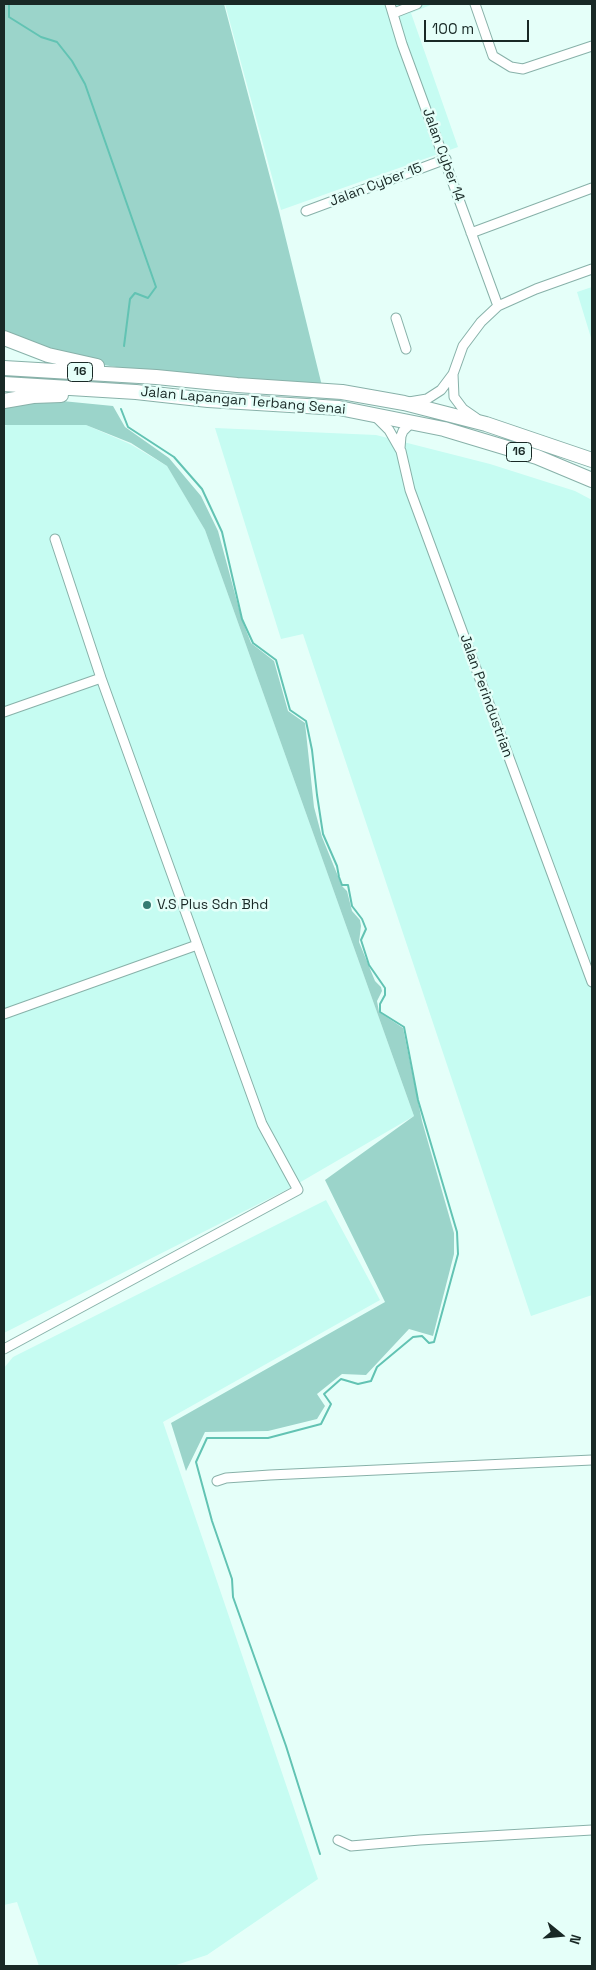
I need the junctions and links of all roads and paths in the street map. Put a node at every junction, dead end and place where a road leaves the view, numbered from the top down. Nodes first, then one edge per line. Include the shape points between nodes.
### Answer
1 (390, 4) edge
2 (417, 4) edge
3 (474, 4) edge
4 (394, 13) junction
5 (592, 46) edge
6 (446, 159) junction
7 (592, 188) edge
8 (306, 212) dead end
9 (471, 233) junction
10 (592, 269) edge
11 (498, 306) junction
12 (396, 318) dead end
13 (4, 338) edge
14 (406, 349) dead end
15 (4, 368) edge
16 (453, 374) junction
17 (156, 376) junction
18 (4, 384) edge
19 (136, 392) junction
20 (4, 401) edge
21 (404, 403) junction
22 (374, 415) junction
23 (414, 423) junction
24 (486, 424) junction
25 (401, 451) junction
26 (592, 460) edge
27 (592, 480) edge
28 (56, 540) dead end
29 (102, 678) junction
30 (4, 712) edge
31 (197, 945) junction
32 (592, 982) edge
33 (4, 1014) edge
34 (4, 1350) edge
35 (592, 1460) edge
36 (217, 1480) dead end
37 (592, 1830) edge
38 (338, 1840) dead end

1 - 4 street, Jalan Cyber 14
2 - 4 street
3 - 5 street via 494,56 511,67 523,69
4 - 6 street, Jalan Cyber 14 via 402,44
6 - 8 street, Jalan Cyber 15
6 - 9 street, Jalan Cyber 14
7 - 9 street
9 - 11 street, Jalan Cyber 14
10 - 11 street
11 - 16 street via 463,346
12 - 14 street
13 - 17 highway via 72,362
15 - 17 highway, Jalan Lapangan Terbang Senai / 16
16 - 21 street via 435,395
16 - 24 street via 454,397 467,412
17 - 21 highway, Jalan Lapangan Terbang Senai / 16 via 342,392
18 - 19 highway, Jalan Lapangan Terbang Senai / 16
19 - 20 highway via 33,396
19 - 22 highway, Jalan Lapangan Terbang Senai / 16 via 339,408
21 - 24 highway, Jalan Lapangan Terbang Senai / 16
22 - 23 highway, Jalan Lapangan Terbang Senai / 16
22 - 25 street, Jalan Perindustrian via 389,430
23 - 25 street via 405,428 401,436
23 - 27 highway, Jalan Lapangan Terbang Senai / 16 via 536,457
24 - 26 highway, Jalan Lapangan Terbang Senai / 16
25 - 32 street, Jalan Perindustrian via 410,490
28 - 29 street
29 - 30 street
29 - 31 street
31 - 33 street
31 - 34 street via 262,1124 298,1190
35 - 36 street
37 - 38 street via 351,1846

